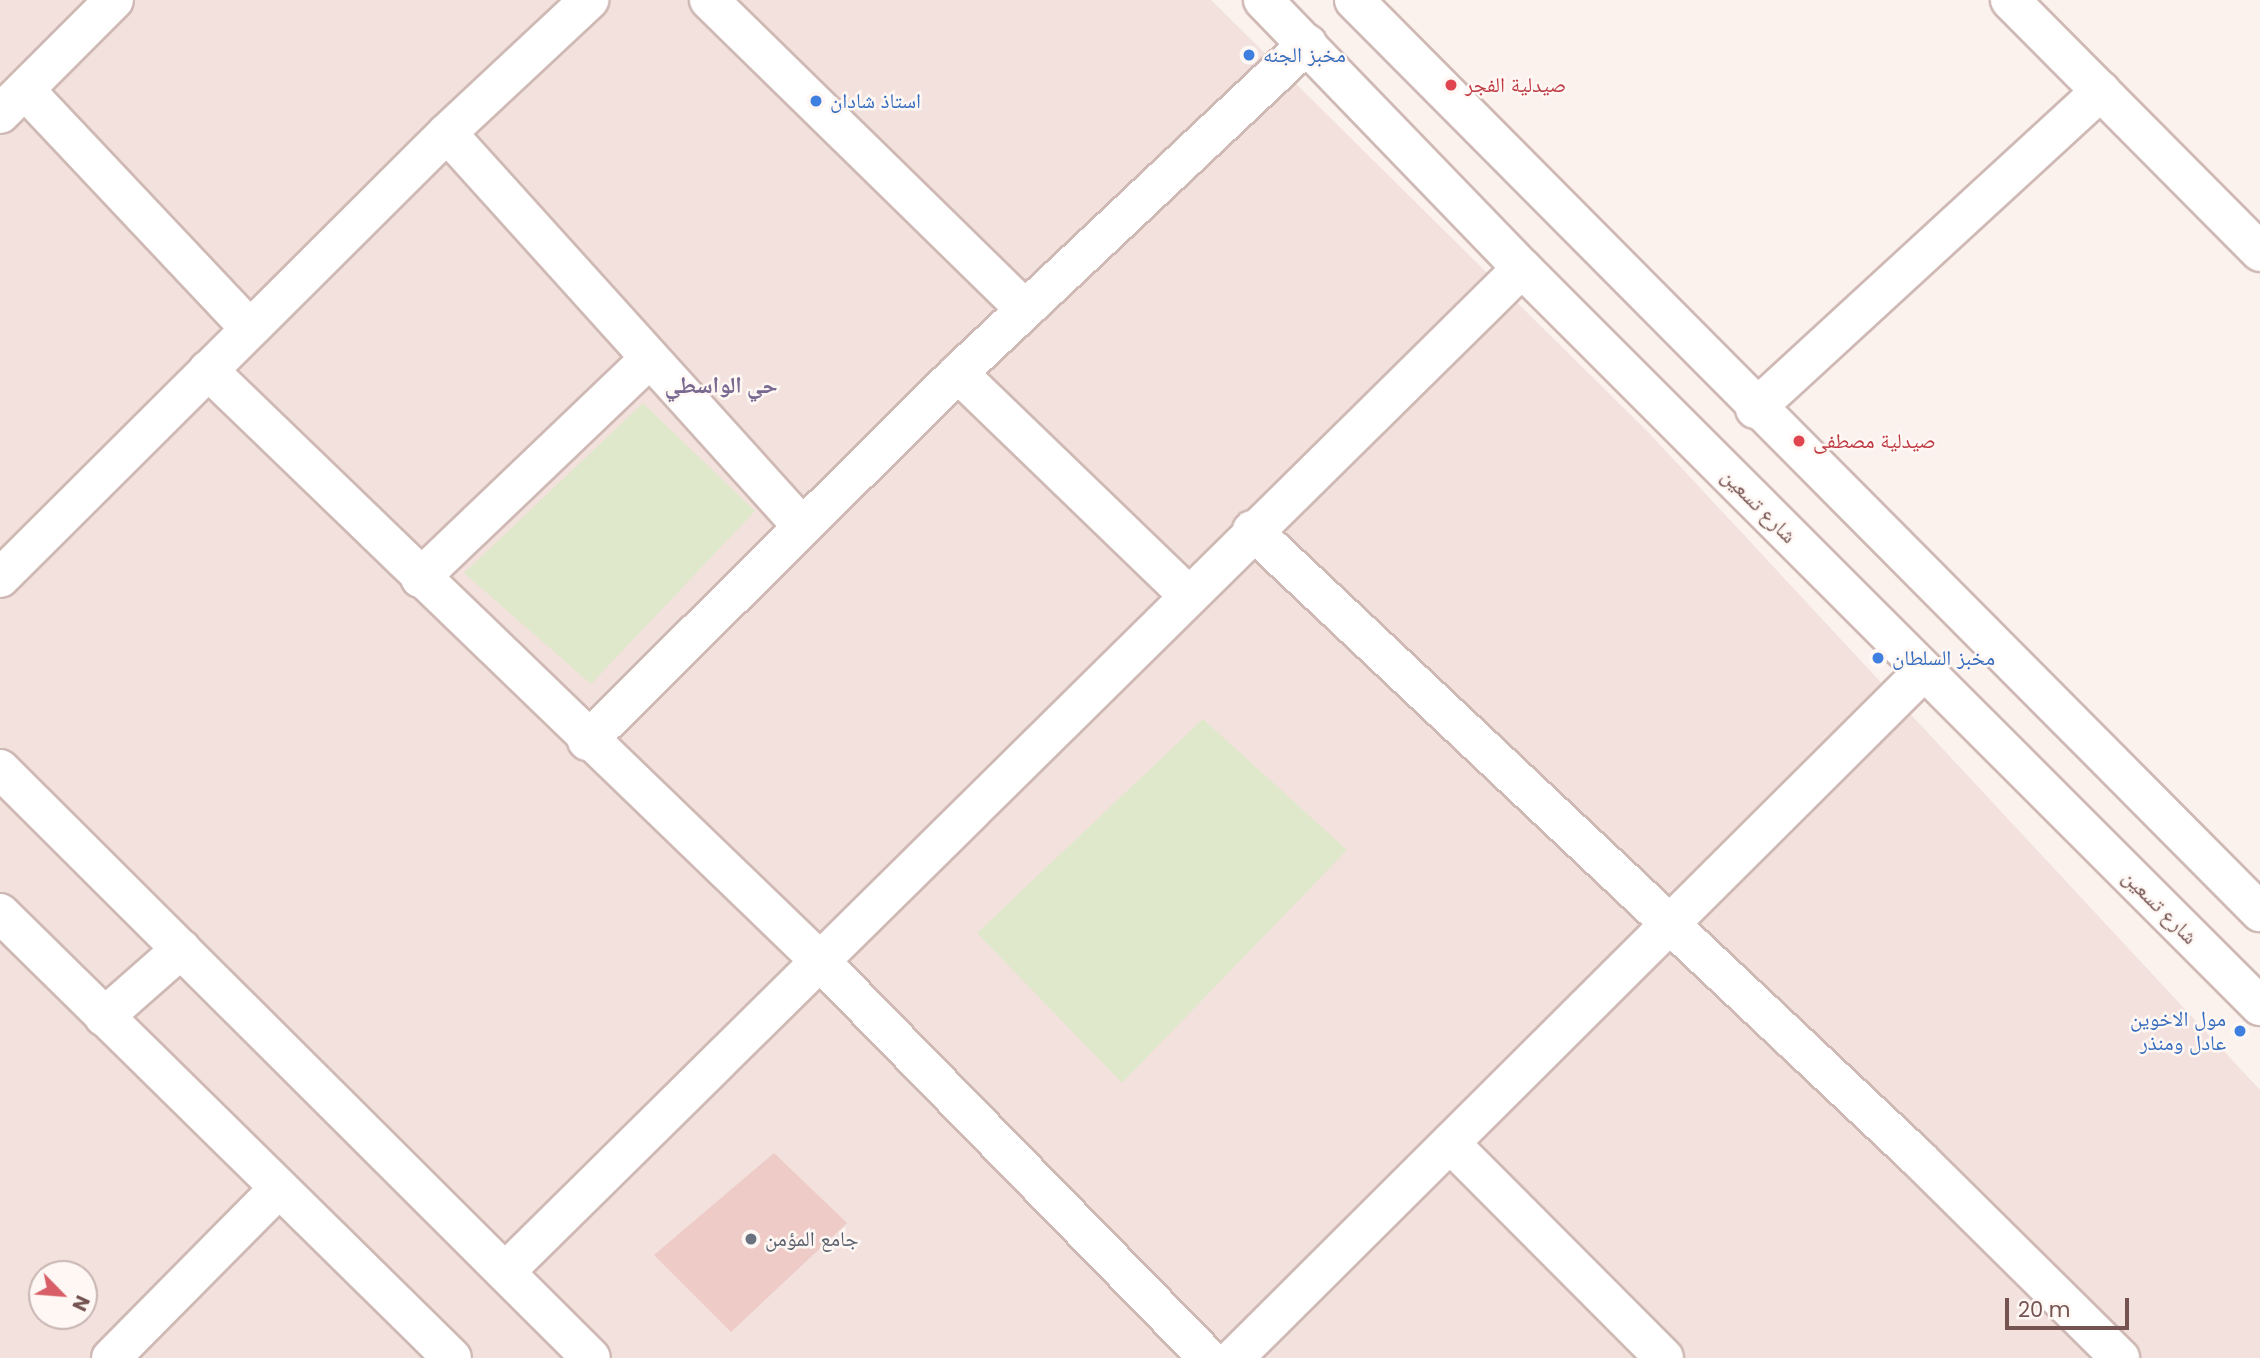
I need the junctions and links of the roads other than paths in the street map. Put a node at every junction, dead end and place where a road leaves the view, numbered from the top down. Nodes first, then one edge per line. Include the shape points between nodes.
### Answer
1 (114, 0) edge
2 (589, 0) edge
3 (709, 0) edge
4 (1264, 0) edge
5 (1354, 0) edge
6 (2010, 0) edge
7 (1307, 44) junction
8 (2101, 91) junction
9 (12, 102) edge
10 (447, 133) junction
11 (2260, 252) edge
12 (1522, 268) junction
13 (1025, 309) junction
14 (250, 329) junction
15 (649, 359) junction
16 (208, 370) junction
17 (958, 373) junction
18 (1755, 409) junction
19 (801, 525) junction
20 (1252, 530) junction
21 (0, 578) edge
22 (420, 578) junction
23 (1188, 595) junction
24 (1924, 671) junction
25 (587, 741) junction
26 (0, 769) edge
27 (2260, 912) edge
28 (0, 913) edge
29 (1668, 927) junction
30 (181, 949) junction
31 (819, 960) junction
32 (2260, 1006) edge
33 (104, 1017) junction
34 (1450, 1143) junction
35 (278, 1189) junction
36 (505, 1272) junction
37 (111, 1358) edge
38 (452, 1358) edge
39 (591, 1358) edge
40 (1208, 1358) edge
41 (1234, 1358) edge
42 (1664, 1358) edge
43 (2120, 1358) edge

1 - 9 street
2 - 10 street
3 - 13 street
4 - 7 street, شارع تسعين
5 - 18 street
6 - 8 street
7 - 12 street, شارع تسعين
7 - 13 street
8 - 11 street
8 - 18 street
9 - 14 street
10 - 14 street
10 - 15 street
12 - 20 street
12 - 24 street, شارع تسعين
13 - 17 street
14 - 16 street
15 - 19 street
15 - 22 street
16 - 21 street
16 - 22 street
17 - 19 street
17 - 23 street
18 - 27 street
19 - 25 street
20 - 23 street
20 - 29 street
22 - 25 street
23 - 31 street
24 - 29 street
24 - 32 street, شارع تسعين
25 - 31 street
26 - 30 street
28 - 33 street
29 - 34 street
29 - 43 street via 1919,1159
30 - 33 street
30 - 36 street
31 - 36 street
31 - 40 street
33 - 35 street
34 - 41 street
34 - 42 street
35 - 37 street
35 - 38 street
36 - 39 street

